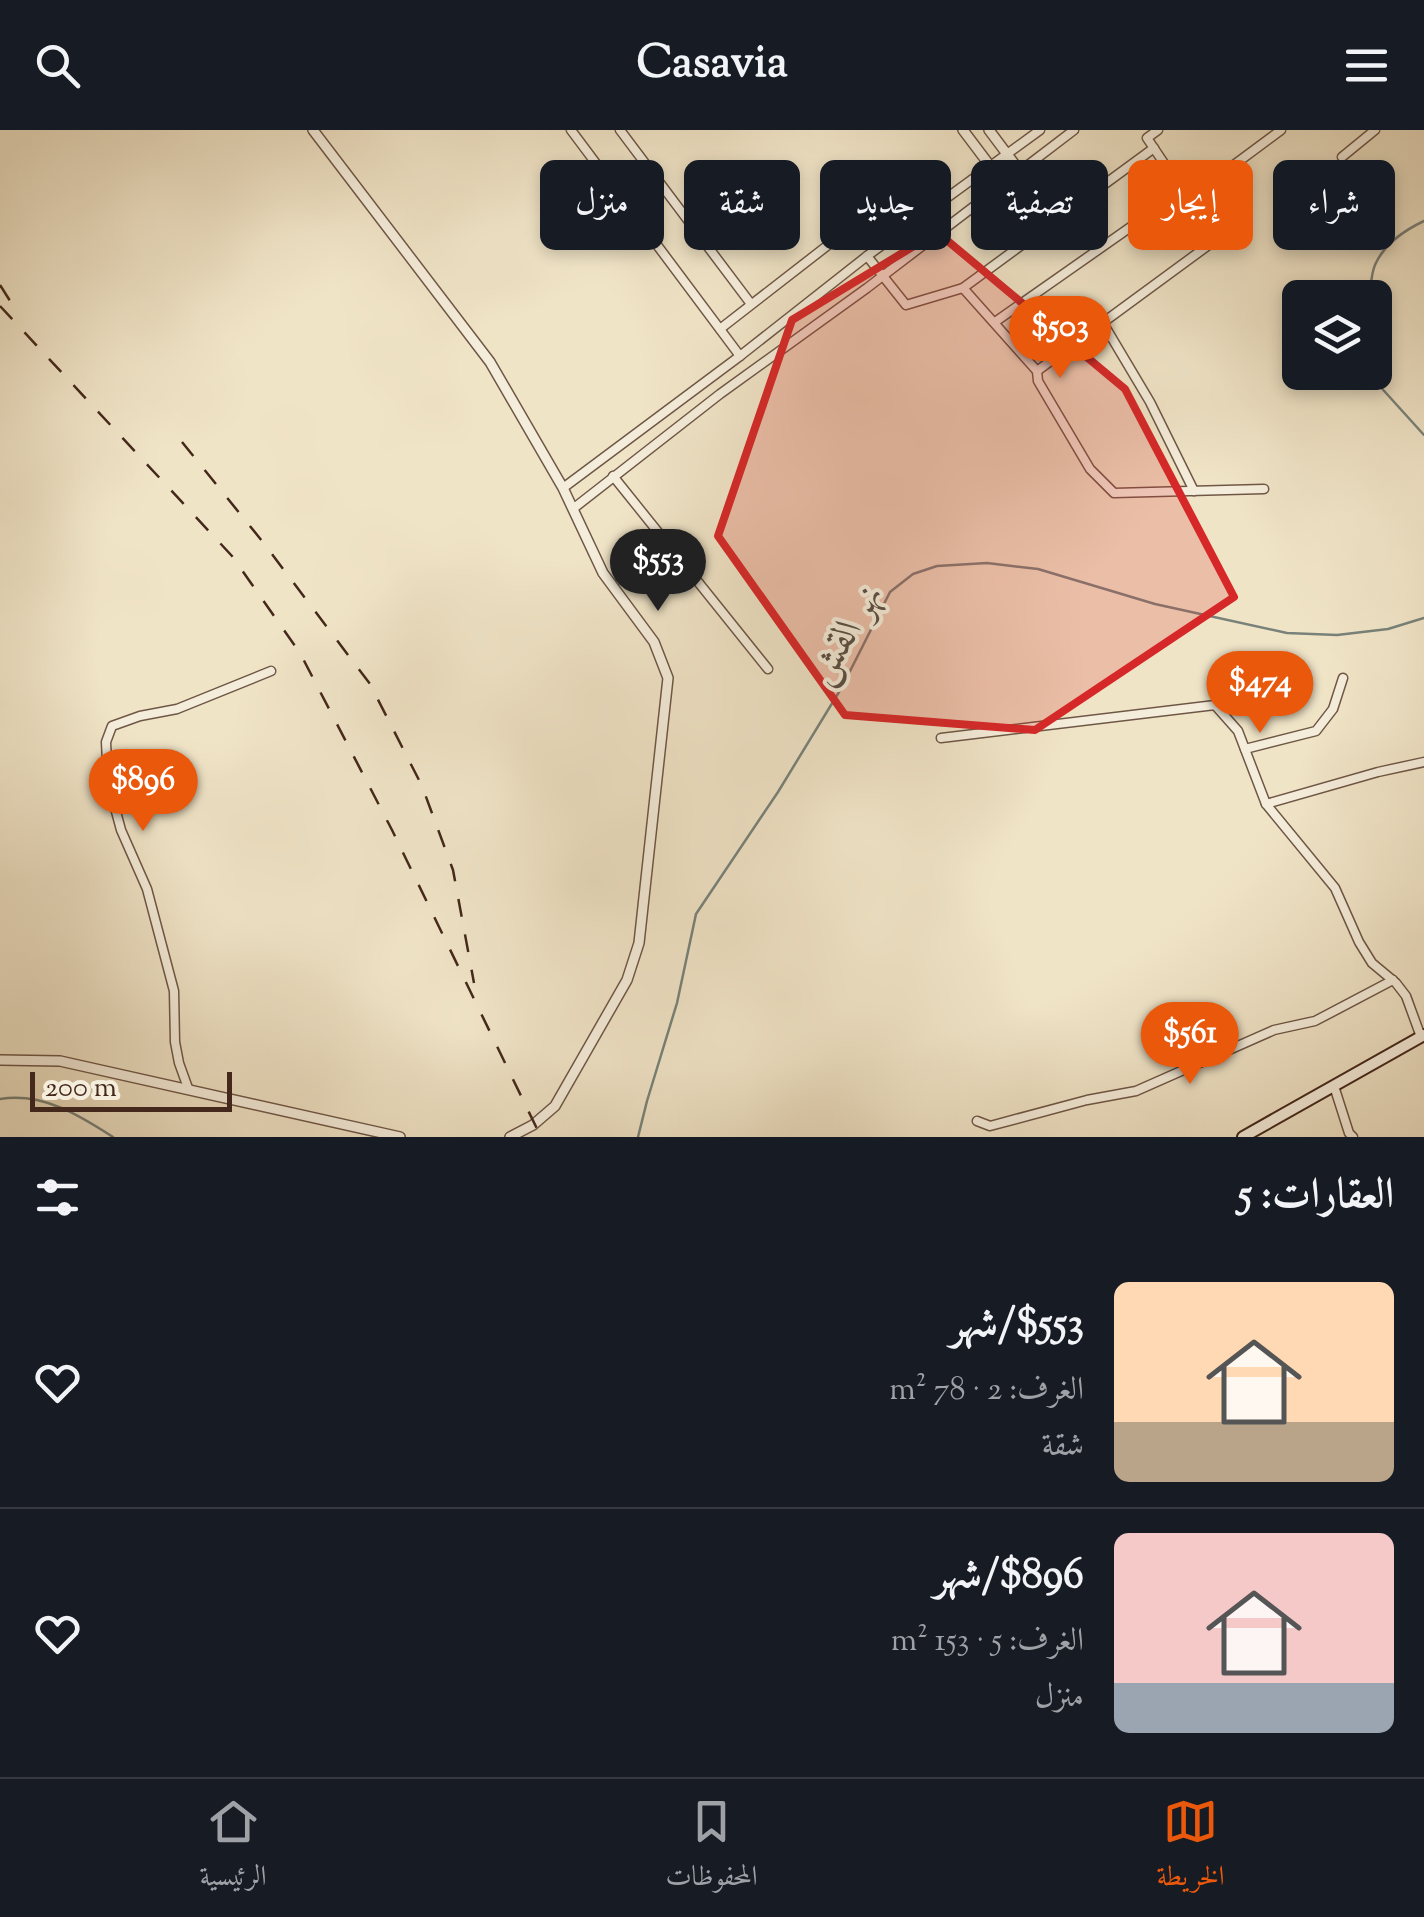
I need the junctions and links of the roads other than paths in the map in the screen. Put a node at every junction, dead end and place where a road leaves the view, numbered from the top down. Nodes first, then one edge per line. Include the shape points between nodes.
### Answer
1 (313, 130) edge
2 (571, 130) edge
3 (620, 130) edge
4 (963, 130) edge
5 (989, 130) edge
6 (1040, 130) edge
7 (1074, 130) edge
8 (1158, 130) edge
9 (1281, 130) edge
10 (1375, 130) edge
11 (1154, 148) junction
12 (1007, 154) junction
13 (1342, 157) dead end
14 (985, 160) edge
15 (999, 160) edge
16 (1012, 160) edge
17 (1033, 160) edge
18 (1162, 160) edge
19 (1241, 160) edge
20 (971, 181) edge
21 (971, 208) edge
22 (1128, 229) edge
23 (822, 250) edge
24 (1202, 250) edge
25 (867, 256) junction
26 (883, 276) junction
27 (963, 288) junction
28 (751, 304) junction
29 (995, 322) junction
30 (1103, 323) junction
31 (720, 329) junction
32 (740, 356) junction
33 (1037, 371) junction
34 (613, 476) junction
35 (564, 488) junction
36 (1264, 489) dead end
37 (1194, 491) junction
38 (574, 508) junction
39 (768, 669) dead end
40 (271, 670) dead end
41 (1343, 678) dead end
42 (941, 738) dead end
43 (1245, 749) junction
44 (1424, 762) edge
45 (1266, 804) junction
46 (1393, 980) junction
47 (1422, 1036) edge
48 (0, 1060) edge
49 (1334, 1086) junction
50 (188, 1088) junction
51 (977, 1121) dead end
52 (400, 1137) edge
53 (510, 1137) edge
54 (1242, 1137) edge
55 (1352, 1137) edge

1 - 35 street via 490,362
2 - 31 street
3 - 28 street
4 - 14 street
5 - 12 street
6 - 12 street
7 - 17 street
8 - 11 street via 1146,138
9 - 19 street
10 - 13 street
11 - 18 street
11 - 27 street
12 - 15 street
12 - 16 street
20 - 25 street
21 - 26 street
22 - 29 street
23 - 28 street
24 - 30 street
25 - 26 street
25 - 32 street
26 - 27 street via 906,306
26 - 34 street
27 - 29 street
28 - 31 street
29 - 33 street
30 - 33 street
30 - 37 street
31 - 32 street
32 - 35 street
33 - 37 street via 1090,469 1114,493
34 - 38 street
34 - 39 street
35 - 38 street
36 - 37 street
38 - 53 street via 603,573 654,642 668,678 639,943 627,980 555,1106
40 - 50 street via 177,710 112,726 106,742 121,830 147,889 174,991 175,1042
41 - 43 street via 1316,731
42 - 43 street via 1215,705
43 - 45 street
44 - 45 street
45 - 46 street via 1335,888 1358,942
46 - 47 street
46 - 51 street via 1315,1020 1274,1030 1136,1092 990,1126
47 - 49 main road
48 - 50 street via 60,1061
49 - 54 main road
49 - 55 street
50 - 52 street

